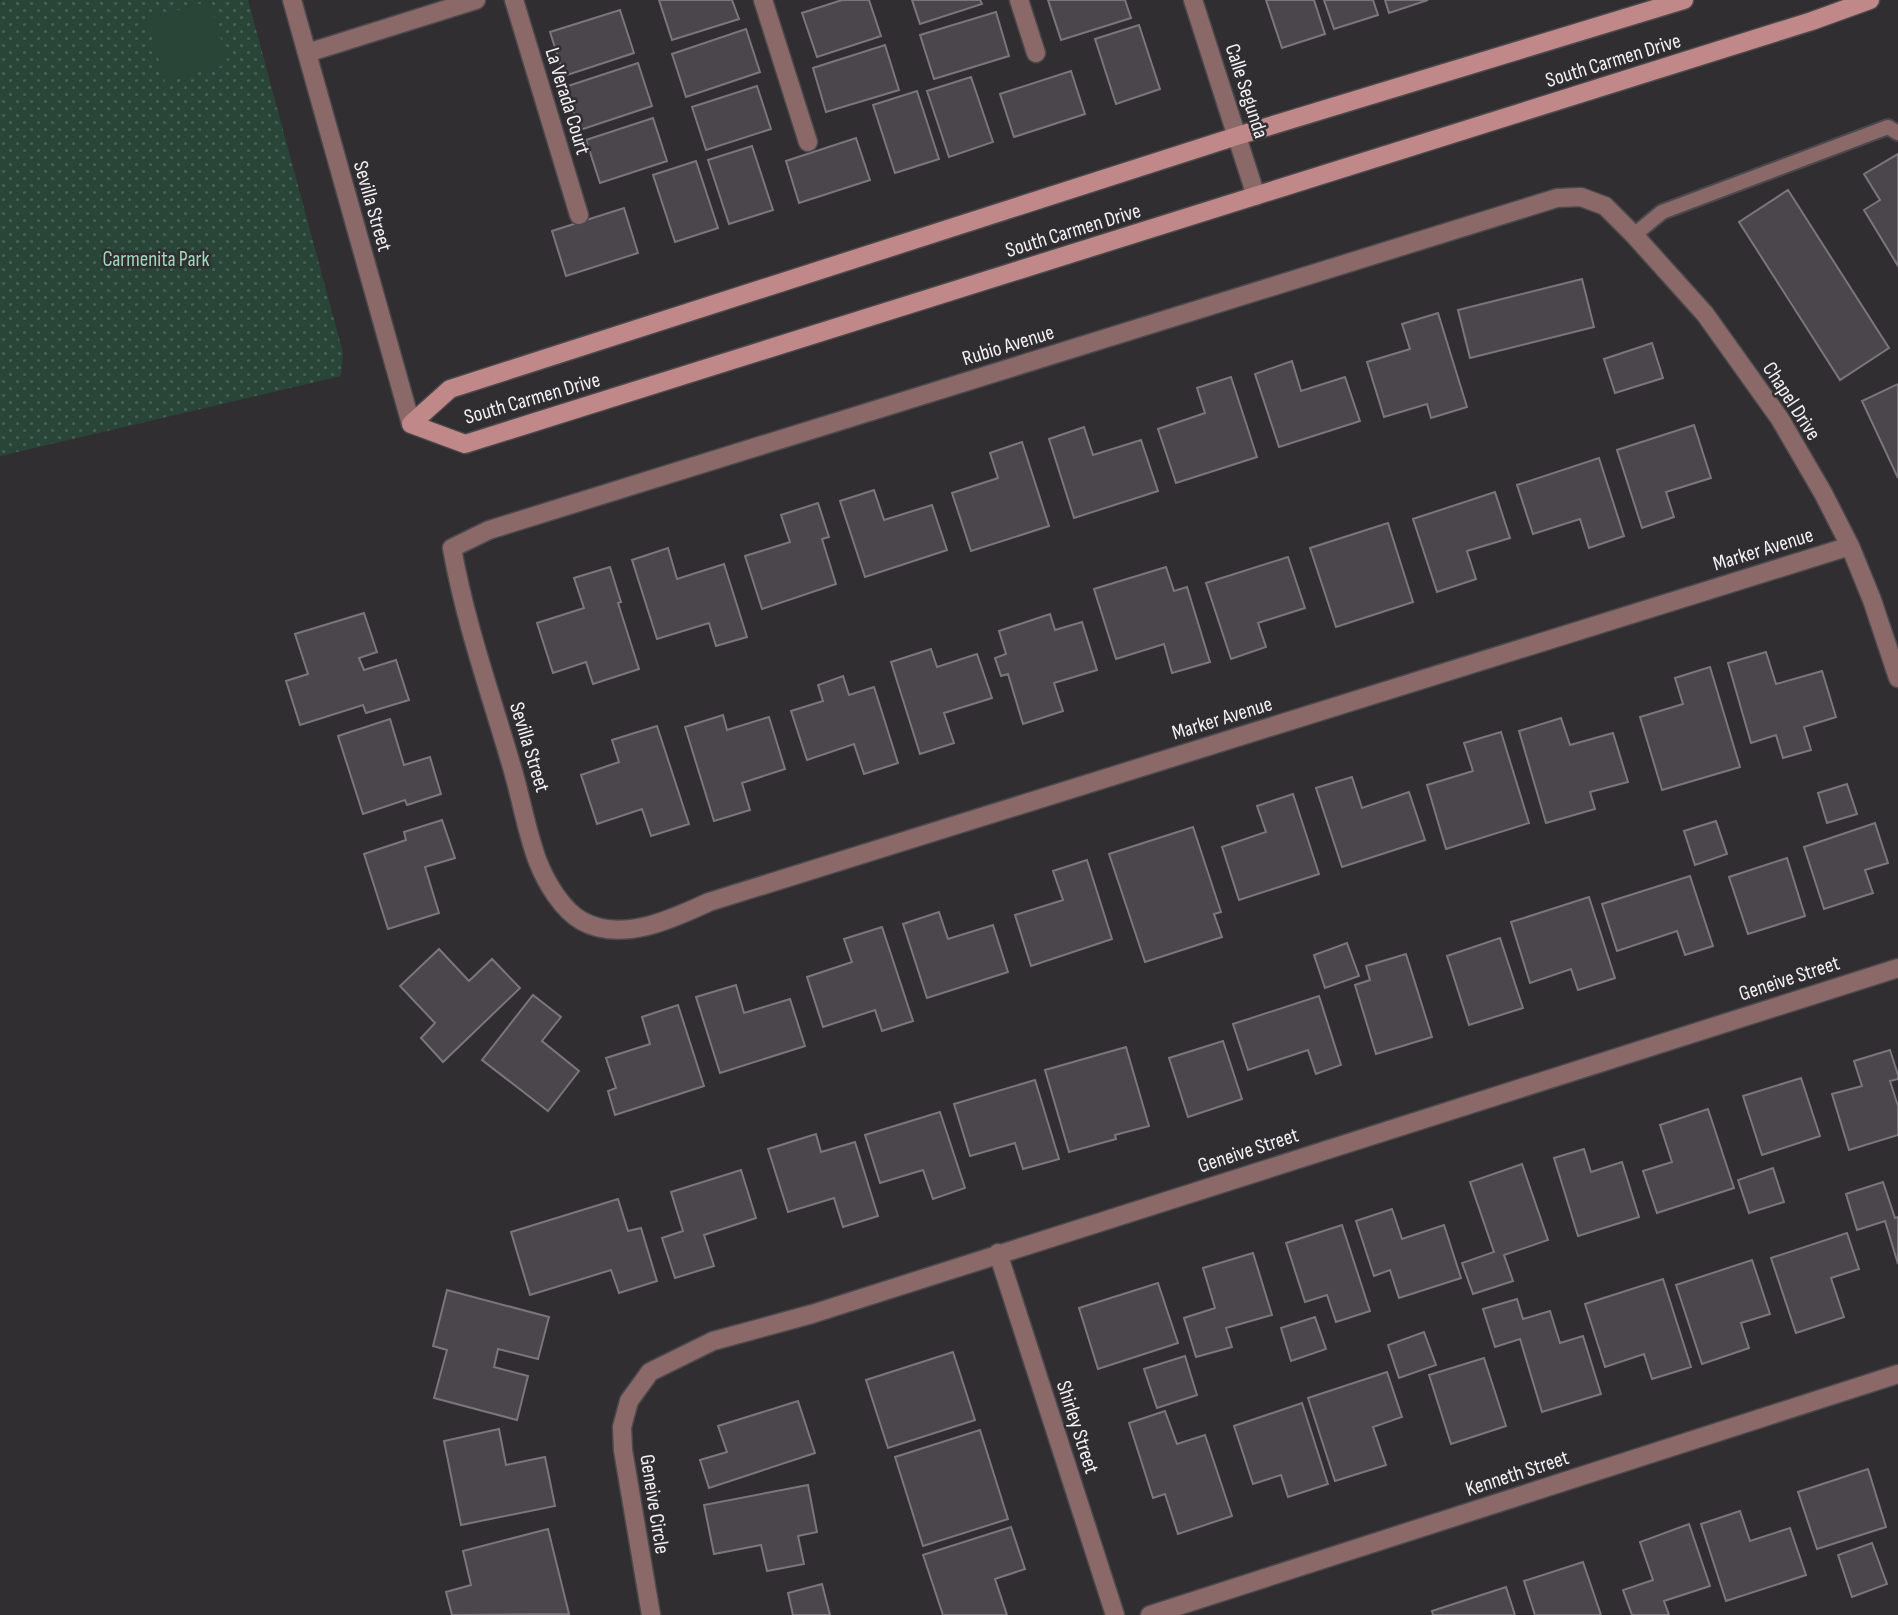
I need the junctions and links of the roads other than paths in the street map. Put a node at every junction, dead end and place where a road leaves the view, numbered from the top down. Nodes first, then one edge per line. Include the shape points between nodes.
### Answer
1 (292, 0) edge
2 (475, 0) edge
3 (514, 0) edge
4 (763, 0) edge
5 (1019, 0) edge
6 (1193, 0) edge
7 (1684, 0) edge
8 (1870, 0) edge
9 (307, 53) junction
10 (1036, 53) dead end
11 (1898, 133) edge
12 (1237, 136) junction
13 (808, 142) dead end
14 (1256, 196) junction
15 (1581, 197) joint
16 (579, 215) dead end
17 (1634, 234) junction
18 (411, 424) junction
19 (1850, 546) junction
20 (452, 548) joint
21 (1898, 678) edge
22 (608, 930) joint
23 (1898, 968) edge
24 (998, 1253) junction
25 (1898, 1374) edge
26 (629, 1401) joint
27 (651, 1615) edge
28 (1115, 1615) edge
29 (1150, 1615) edge

1 - 9 street, Sevilla Street
2 - 9 street
3 - 16 street, La Verada Court
4 - 13 street
5 - 10 street
6 - 12 street, Calle Segunda
7 - 12 street, South Carmen Drive
8 - 14 street, South Carmen Drive
9 - 18 street, Sevilla Street
11 - 17 lane via 1888,127 1707,194 1662,212
12 - 14 street, Calle Segunda
12 - 18 street, South Carmen Drive via 450,389
14 - 18 street, South Carmen Drive via 466,444
15 - 17 street, Chapel Drive via 1605,206
15 - 20 street, Rubio Avenue via 1557,198 757,446 489,530
17 - 19 street, Chapel Drive via 1705,314 1780,419
19 - 21 street, Chapel Drive
19 - 22 street, Marker Avenue via 709,902 664,922
20 - 22 street, Sevilla Street via 460,596 539,862 562,904 582,921
23 - 24 street, Geneive Street
24 - 26 street, Geneive Street via 713,1341 650,1372
24 - 28 street, Shirley Street
25 - 29 street, Kenneth Street
26 - 27 street, Geneive Circle via 622,1427 623,1450

